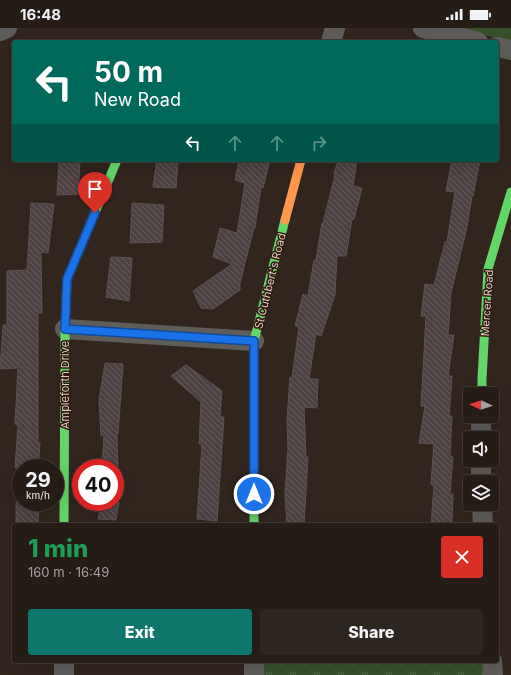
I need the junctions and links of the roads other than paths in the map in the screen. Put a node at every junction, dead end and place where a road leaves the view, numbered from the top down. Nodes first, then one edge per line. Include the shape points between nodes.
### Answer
1 (7, 28) edge
2 (335, 28) edge
3 (423, 28) edge
4 (0, 31) edge
5 (332, 40) edge
6 (470, 40) edge
7 (499, 47) edge
8 (511, 50) edge
9 (116, 162) edge
10 (300, 162) edge
11 (511, 192) edge
12 (65, 329) junction
13 (254, 341) junction
14 (482, 387) edge
15 (482, 511) edge
16 (64, 523) edge
17 (254, 523) edge
18 (483, 523) edge
19 (64, 663) edge
20 (254, 663) edge
21 (492, 663) edge
22 (64, 675) edge
23 (254, 675) edge
24 (493, 675) edge

1 - 4 street
2 - 5 street
3 - 6 street
7 - 8 street
9 - 12 street, Ampleforth Drive via 67,279
10 - 13 street, St Cuthbert's Road
11 - 14 street, Mercer Road via 488,269
12 - 13 street
12 - 16 street, Ampleforth Drive
13 - 17 street, St Cuthbert's Road
15 - 18 street
19 - 22 street
20 - 23 street
21 - 24 street

